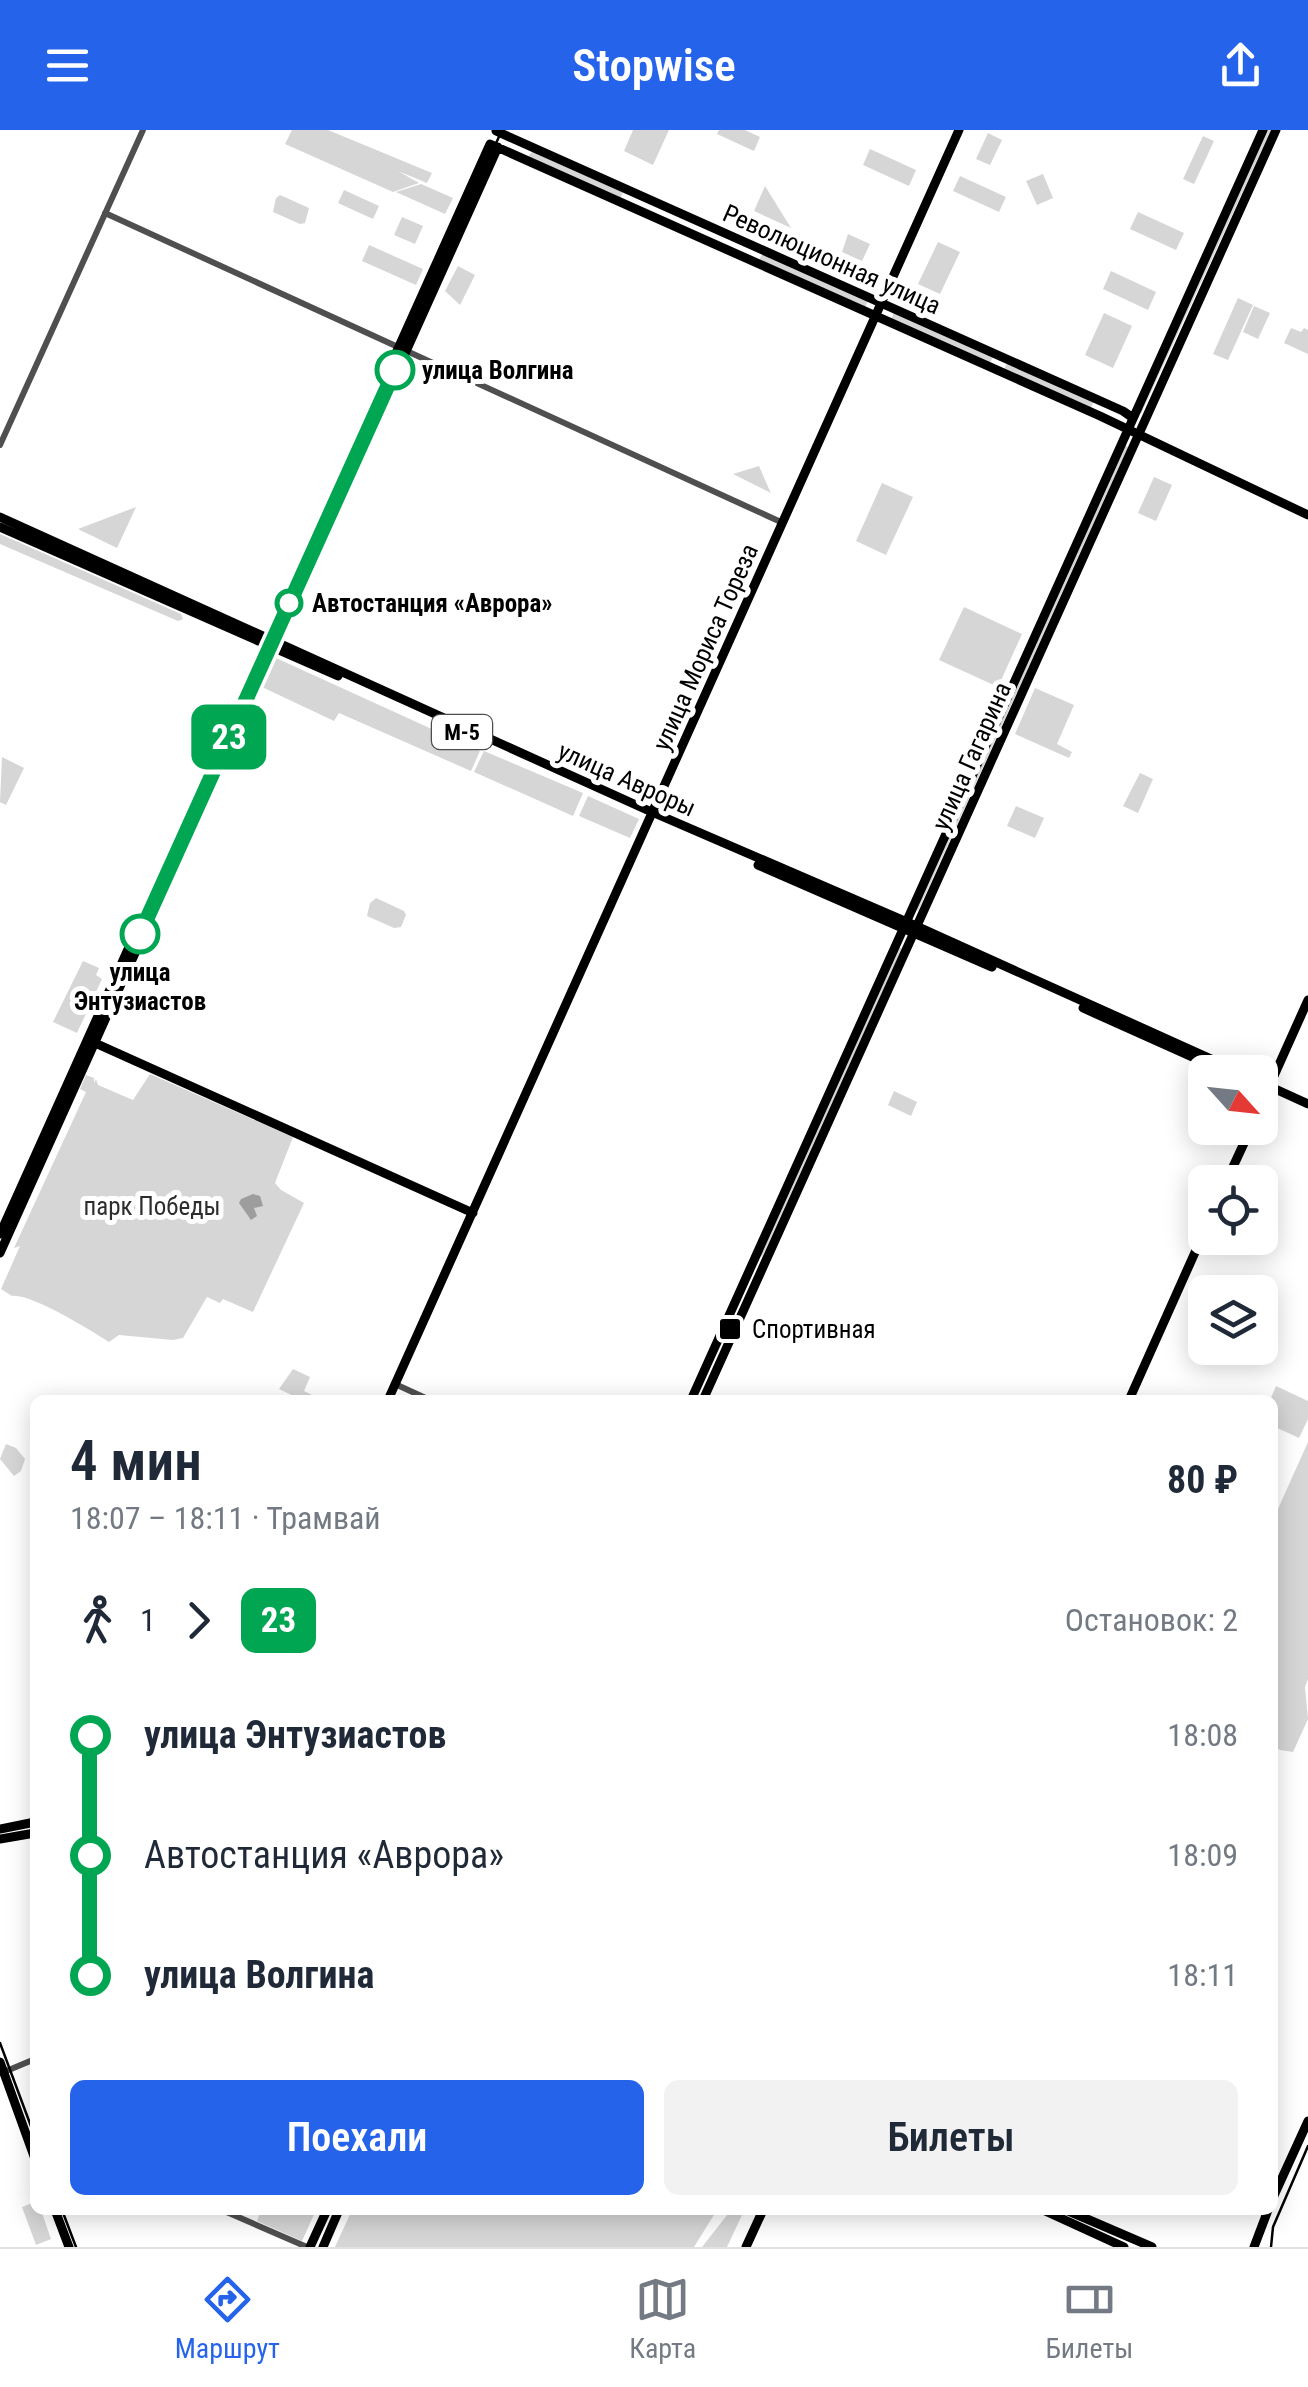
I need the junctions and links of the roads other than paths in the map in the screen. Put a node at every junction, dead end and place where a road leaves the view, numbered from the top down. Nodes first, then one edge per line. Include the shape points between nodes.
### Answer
1 (143, 130) edge
2 (960, 130) edge
3 (1262, 130) edge
4 (1276, 130) edge
5 (501, 131) edge
6 (494, 146) junction
7 (534, 148) junction
8 (529, 161) junction
9 (105, 213) junction
10 (882, 303) junction
11 (876, 317) junction
12 (402, 349) junction
13 (1002, 357) junction
14 (997, 370) junction
15 (1133, 416) junction
16 (1127, 429) junction
17 (1138, 436) junction
18 (0, 445) edge
19 (1308, 515) edge
20 (0, 517) edge
21 (782, 524) junction
22 (0, 526) edge
23 (270, 642) junction
24 (652, 815) junction
25 (910, 928) junction
26 (1308, 1000) edge
27 (94, 1044) junction
28 (1189, 1055) edge
29 (1201, 1055) edge
30 (1278, 1059) edge
31 (1278, 1093) edge
32 (1308, 1107) edge
33 (473, 1212) junction
34 (0, 1234) edge
35 (0, 1253) edge
36 (1194, 1255) edge
37 (747, 1276) junction
38 (758, 1280) junction
39 (395, 1384) junction
40 (390, 1395) edge
41 (419, 1395) edge
42 (694, 1395) edge
43 (706, 1395) edge
44 (1130, 1395) edge
45 (30, 1826) edge
46 (30, 1828) edge
47 (0, 1829) edge
48 (0, 1839) edge
49 (30, 2060) edge
50 (1, 2069) edge
51 (1308, 2121) edge
52 (30, 2145) edge
53 (1278, 2187) edge
54 (57, 2215) edge
55 (234, 2215) edge
56 (325, 2215) edge
57 (337, 2215) edge
58 (760, 2215) edge
59 (1059, 2215) edge
60 (1072, 2215) edge
61 (1266, 2215) edge
62 (1081, 2222) junction
63 (69, 2247) edge
64 (309, 2247) edge
65 (322, 2247) edge
66 (746, 2247) edge
67 (1124, 2247) edge
68 (1152, 2247) edge
69 (1250, 2247) edge

1 - 9 street
2 - 10 main road, улица Мориса Тореза
3 - 15 main road, улица Гагарина
4 - 17 main road, улица Гагарина
5 - 6 street
5 - 7 main road, Революционная улица
6 - 8 main road, Революционная улица
6 - 12 main road
7 - 8 main road via 526,153
7 - 10 main road, Революционная улица
8 - 11 main road, Революционная улица
9 - 12 street
9 - 18 street
10 - 11 main road, улица Мориса Тореза
10 - 13 main road, Революционная улица
11 - 14 main road, Революционная улица
11 - 21 main road, улица Мориса Тореза
12 - 21 street
12 - 23 main road
13 - 14 main road
13 - 15 main road, Революционная улица
14 - 16 main road, Революционная улица
15 - 16 main road, улица Гагарина
15 - 17 main road
16 - 17 main road, Революционная улица
16 - 25 main road, улица Гагарина
17 - 19 main road, Революционная улица
17 - 25 main road, улица Гагарина
20 - 23 main road, улица Авроры / М-5
21 - 24 main road, улица Мориса Тореза
22 - 23 main road, улица Авроры / М-5
23 - 24 main road, улица Авроры / М-5
23 - 27 main road
23 - 34 main road
24 - 25 main road, улица Авроры / М-5
24 - 33 main road, улица Мориса Тореза
25 - 28 main road, улица Авроры / М-5
25 - 29 main road, улица Авроры / М-5
25 - 37 main road, улица Гагарина
25 - 38 main road, улица Гагарина
26 - 30 main road
27 - 33 main road
27 - 35 main road
31 - 32 main road
33 - 39 main road, улица Мориса Тореза
36 - 44 main road
37 - 38 main road
37 - 42 main road, улица Гагарина
38 - 43 main road, улица Гагарина
39 - 40 main road, улица Мориса Тореза
39 - 41 street
45 - 47 main road
46 - 48 main road
49 - 50 street
50 - 52 main road
51 - 53 main road
54 - 63 main road
55 - 64 street
56 - 64 main road
57 - 65 main road
58 - 66 main road
59 - 62 main road
60 - 62 main road
61 - 69 main road
62 - 67 main road
62 - 68 main road

